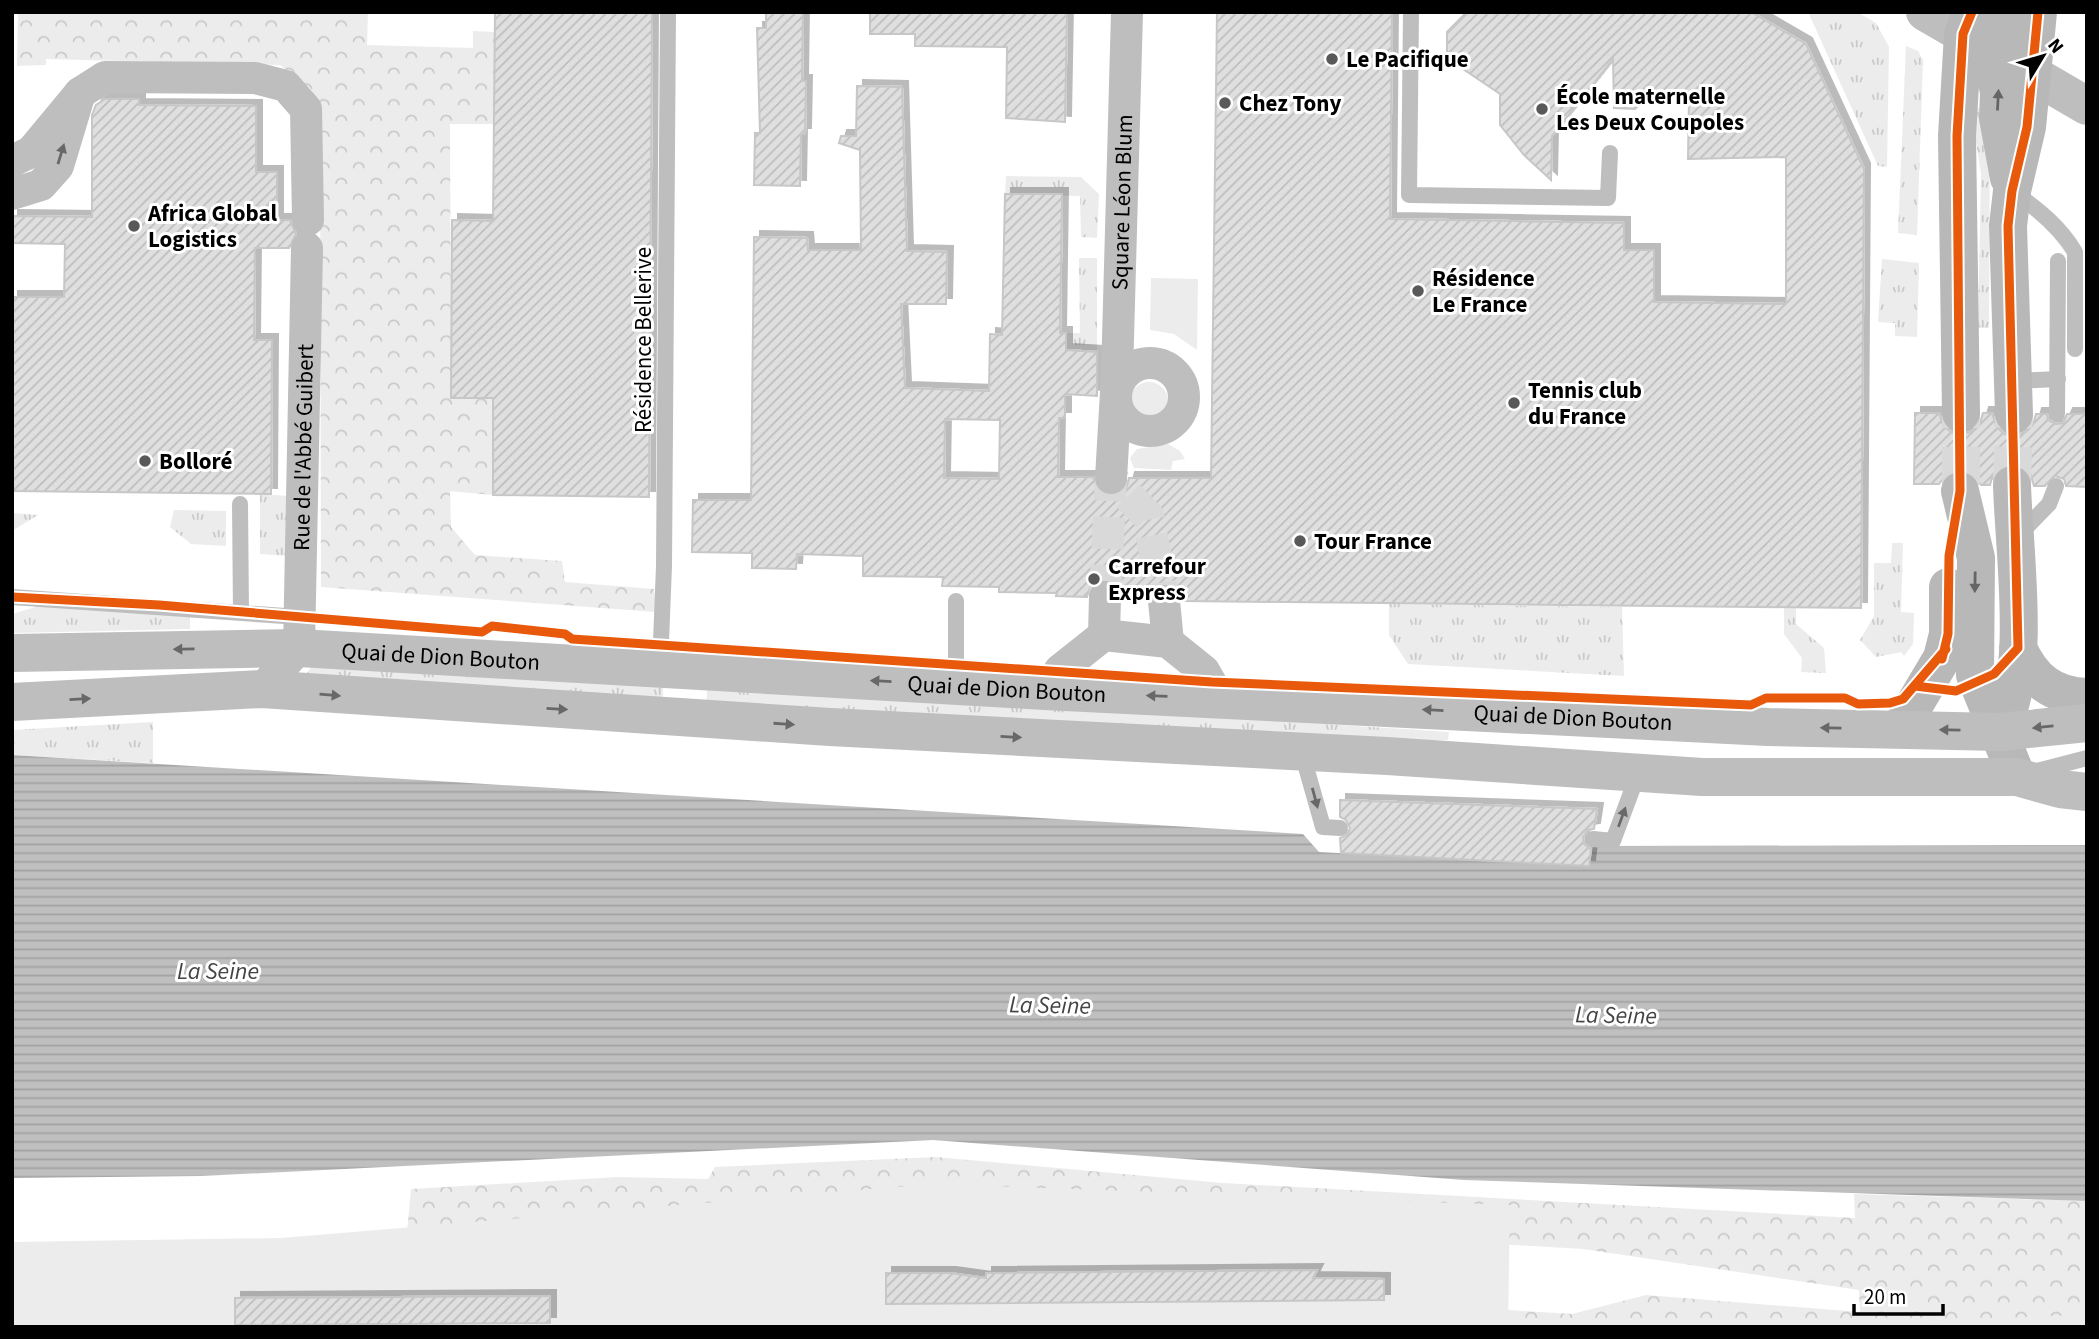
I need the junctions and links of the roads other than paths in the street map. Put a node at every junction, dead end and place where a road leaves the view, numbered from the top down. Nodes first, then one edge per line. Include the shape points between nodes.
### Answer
1 (668, 12) edge
2 (1127, 12) edge
3 (1411, 12) edge
4 (1925, 12) edge
5 (2003, 12) edge
6 (2038, 12) edge
7 (1967, 23) edge
8 (2031, 71) junction
9 (79, 93) junction
10 (2087, 106) edge
11 (1610, 153) dead end
12 (12, 161) edge
13 (2012, 191) junction
14 (12, 194) edge
15 (2058, 261) dead end
16 (2075, 349) dead end
17 (1960, 357) junction
18 (2058, 379) junction
19 (2013, 384) junction
20 (1961, 413) tunnel mouth
21 (2057, 414) dead end
22 (1111, 478) dead end
23 (2012, 485) tunnel mouth
24 (2056, 486) dead end
25 (240, 504) dead end
26 (2014, 540) junction
27 (12, 597) edge
28 (1105, 597) tunnel mouth
29 (956, 601) dead end
30 (1164, 601) tunnel mouth
31 (241, 612) junction
32 (299, 632) junction
33 (1104, 635) junction
34 (1168, 642) junction
35 (2018, 648) junction
36 (12, 653) edge
37 (660, 667) junction
38 (956, 685) junction
39 (262, 689) junction
40 (1045, 691) junction
41 (2087, 697) edge
42 (1220, 699) junction
43 (12, 702) edge
44 (2087, 723) edge
45 (1900, 729) junction
46 (2000, 732) junction
47 (1302, 753) junction
48 (1387, 756) junction
49 (2087, 758) edge
50 (1638, 773) junction
51 (2017, 777) junction
52 (2087, 792) edge
53 (1340, 828) dead end
54 (1593, 839) dead end

1 - 37 lane, Résidence Bellerive
2 - 22 street, Square Léon Blum
3 - 11 lane via 1409,195 1608,198
4 - 7 main road
5 - 8 main road via 2012,48
6 - 8 main road
7 - 8 main road
13 -> 7 main road via 1998,118 1995,69
7 - 17 main road via 1957,136
8 - 10 main road
8 - 13 main road via 2027,127
9 - 12 street, Rue de l'Abbé Guibert via 31,152
14 -> 9 street via 41,185 58,166
9 - 32 street, Rue de l'Abbé Guibert via 105,77 255,78 286,86 306,109 307,338
13 - 16 lane via 2040,210 2075,252
13 - 19 main road via 2008,226
15 - 18 lane
17 - 19 main road
17 - 20 main road
18 - 19 lane
18 - 21 lane
23 - 26 main road
24 - 26 lane via 2045,510
25 - 31 lane
26 - 35 main road
27 - 31 lane
28 - 33 street
29 - 38 lane
30 - 34 street
31 - 32 lane
32 -> 36 main road, Quai de Dion Bouton
32 - 37 main road, Quai de Dion Bouton
32 - 39 street
33 - 34 street
33 - 40 street via 1060,670
34 - 42 street via 1204,670
35 - 41 main road via 2046,687 2061,695
35 - 46 main road via 2014,693
38 -> 37 main road, Quai de Dion Bouton
38 - 40 main road, Quai de Dion Bouton
43 -> 39 main road, Quai de Dion Bouton
39 -> 47 main road, Quai de Dion Bouton
42 -> 40 main road, Quai de Dion Bouton
45 -> 42 main road, Quai de Dion Bouton via 1768,727
44 -> 46 main road, Quai de Dion Bouton
46 -> 45 main road, Quai de Dion Bouton
45 -> 46 main road via 1946,649 1949,556 1961,488 1976,558 1975,675
46 - 48 main road, Quai de Dion Bouton via 1982,751 1960,757 1493,744
46 - 51 main road
47 - 48 main road, Quai de Dion Bouton
47 -> 53 lane via 1323,827
48 - 50 main road, Quai de Dion Bouton
49 - 51 lane
50 - 51 main road, Quai de Dion Bouton
54 -> 50 lane via 1613,841
51 - 52 main road, Quai de Dion Bouton

